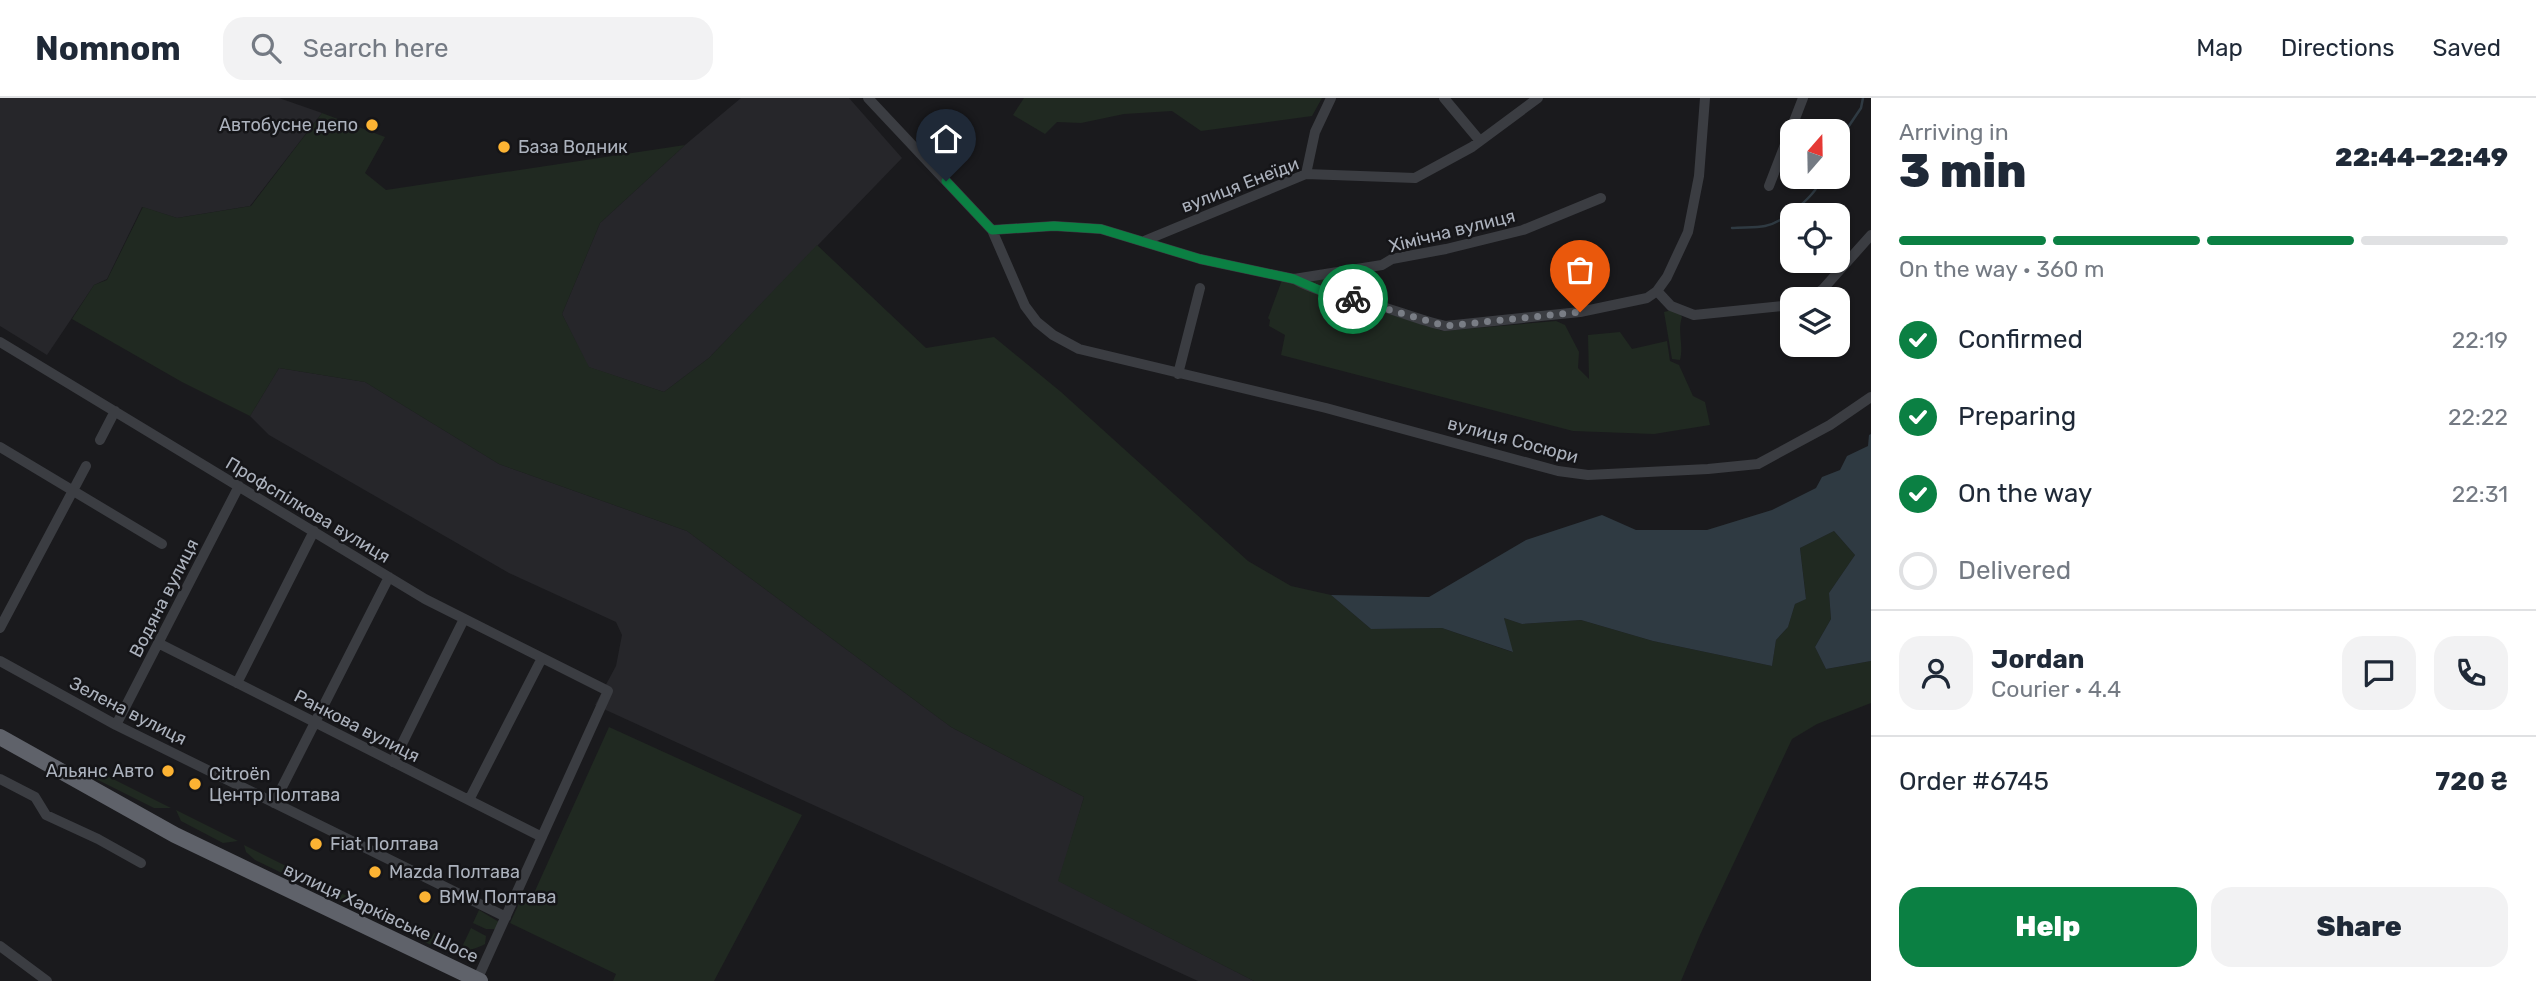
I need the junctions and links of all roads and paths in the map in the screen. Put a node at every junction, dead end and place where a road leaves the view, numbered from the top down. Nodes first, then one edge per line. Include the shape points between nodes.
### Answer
1 (868, 98) edge
2 (1331, 98) edge
3 (1444, 98) edge
4 (1538, 98) edge
5 (1704, 98) edge
6 (1803, 98) edge
7 (1480, 141) junction
8 (1306, 174) junction
9 (1769, 187) dead end
10 (1601, 198) dead end
11 (992, 230) junction
12 (1871, 235) edge
13 (1144, 241) junction
14 (1294, 279) junction
15 (1825, 287) edge
16 (1200, 288) dead end
17 (1657, 291) junction
18 (1780, 306) edge
19 (0, 342) edge
20 (1178, 374) junction
21 (1871, 397) edge
22 (115, 411) junction
23 (100, 440) dead end
24 (0, 447) edge
25 (86, 466) dead end
26 (239, 486) junction
27 (72, 491) junction
28 (314, 531) junction
29 (162, 544) dead end
30 (389, 577) junction
31 (464, 619) junction
32 (0, 628) edge
33 (158, 643) junction
34 (542, 658) junction
35 (0, 661) edge
36 (237, 683) junction
37 (315, 723) junction
38 (116, 724) junction
39 (0, 737) edge
40 (393, 762) junction
41 (0, 779) edge
42 (469, 800) junction
43 (274, 803) junction
44 (542, 837) junction
45 (141, 863) dead end
46 (266, 880) junction
47 (506, 918) junction
48 (0, 946) edge
49 (47, 981) edge
50 (454, 981) edge
51 (478, 981) edge

1 - 11 street, вулиця Сосюри
2 - 8 street via 1315,132
3 - 7 street
4 - 7 street, вулиця Енеїди
5 - 17 street via 1699,176 1688,232
6 - 9 street
7 - 8 street, вулиця Енеїди via 1415,178
8 - 13 street, вулиця Енеїди
10 - 14 street, Хімічна вулиця via 1490,239 1382,265
11 - 13 street, Хімічна вулиця via 1089,228
11 - 20 street, вулиця Сосюри via 1025,306 1052,335 1079,349
12 - 15 street
13 - 14 street, Хімічна вулиця via 1200,259
14 - 17 street via 1326,293 1445,326 1580,312 1647,298
16 - 20 street
17 - 18 street via 1671,306 1694,316
19 - 22 street, Профспілкова вулиця
20 - 21 street, вулиця Сосюри via 1588,475 1758,464
22 - 23 street
22 - 26 street, Профспілкова вулиця
24 - 27 street
25 - 27 street
26 - 28 street, Профспілкова вулиця
26 - 33 street, Водяна вулиця
27 - 29 street
27 - 32 street
28 - 30 street, Профспілкова вулиця
28 - 36 street
30 - 31 street, Профспілкова вулиця
30 - 37 street
31 - 34 street, Профспілкова вулиця
31 - 40 street
33 - 36 street, Ранкова вулиця
33 - 38 street, Водяна вулиця
34 - 42 street
34 - 44 street, Профспілкова вулиця via 608,691
35 - 38 street, Зелена вулиця
36 - 37 street, Ранкова вулиця
37 - 40 street, Ранкова вулиця
37 - 43 street
38 - 43 street, Зелена вулиця
39 - 46 highway, вулиця Харківське Шосе
40 - 42 street, Ранкова вулиця
41 - 45 street via 35,797 47,815
42 - 44 street, Ранкова вулиця
43 - 47 street, Зелена вулиця
44 - 47 street
46 - 50 highway, вулиця Харківське Шосе
46 - 51 highway, вулиця Харківське Шосе
47 - 51 street
48 - 49 street

